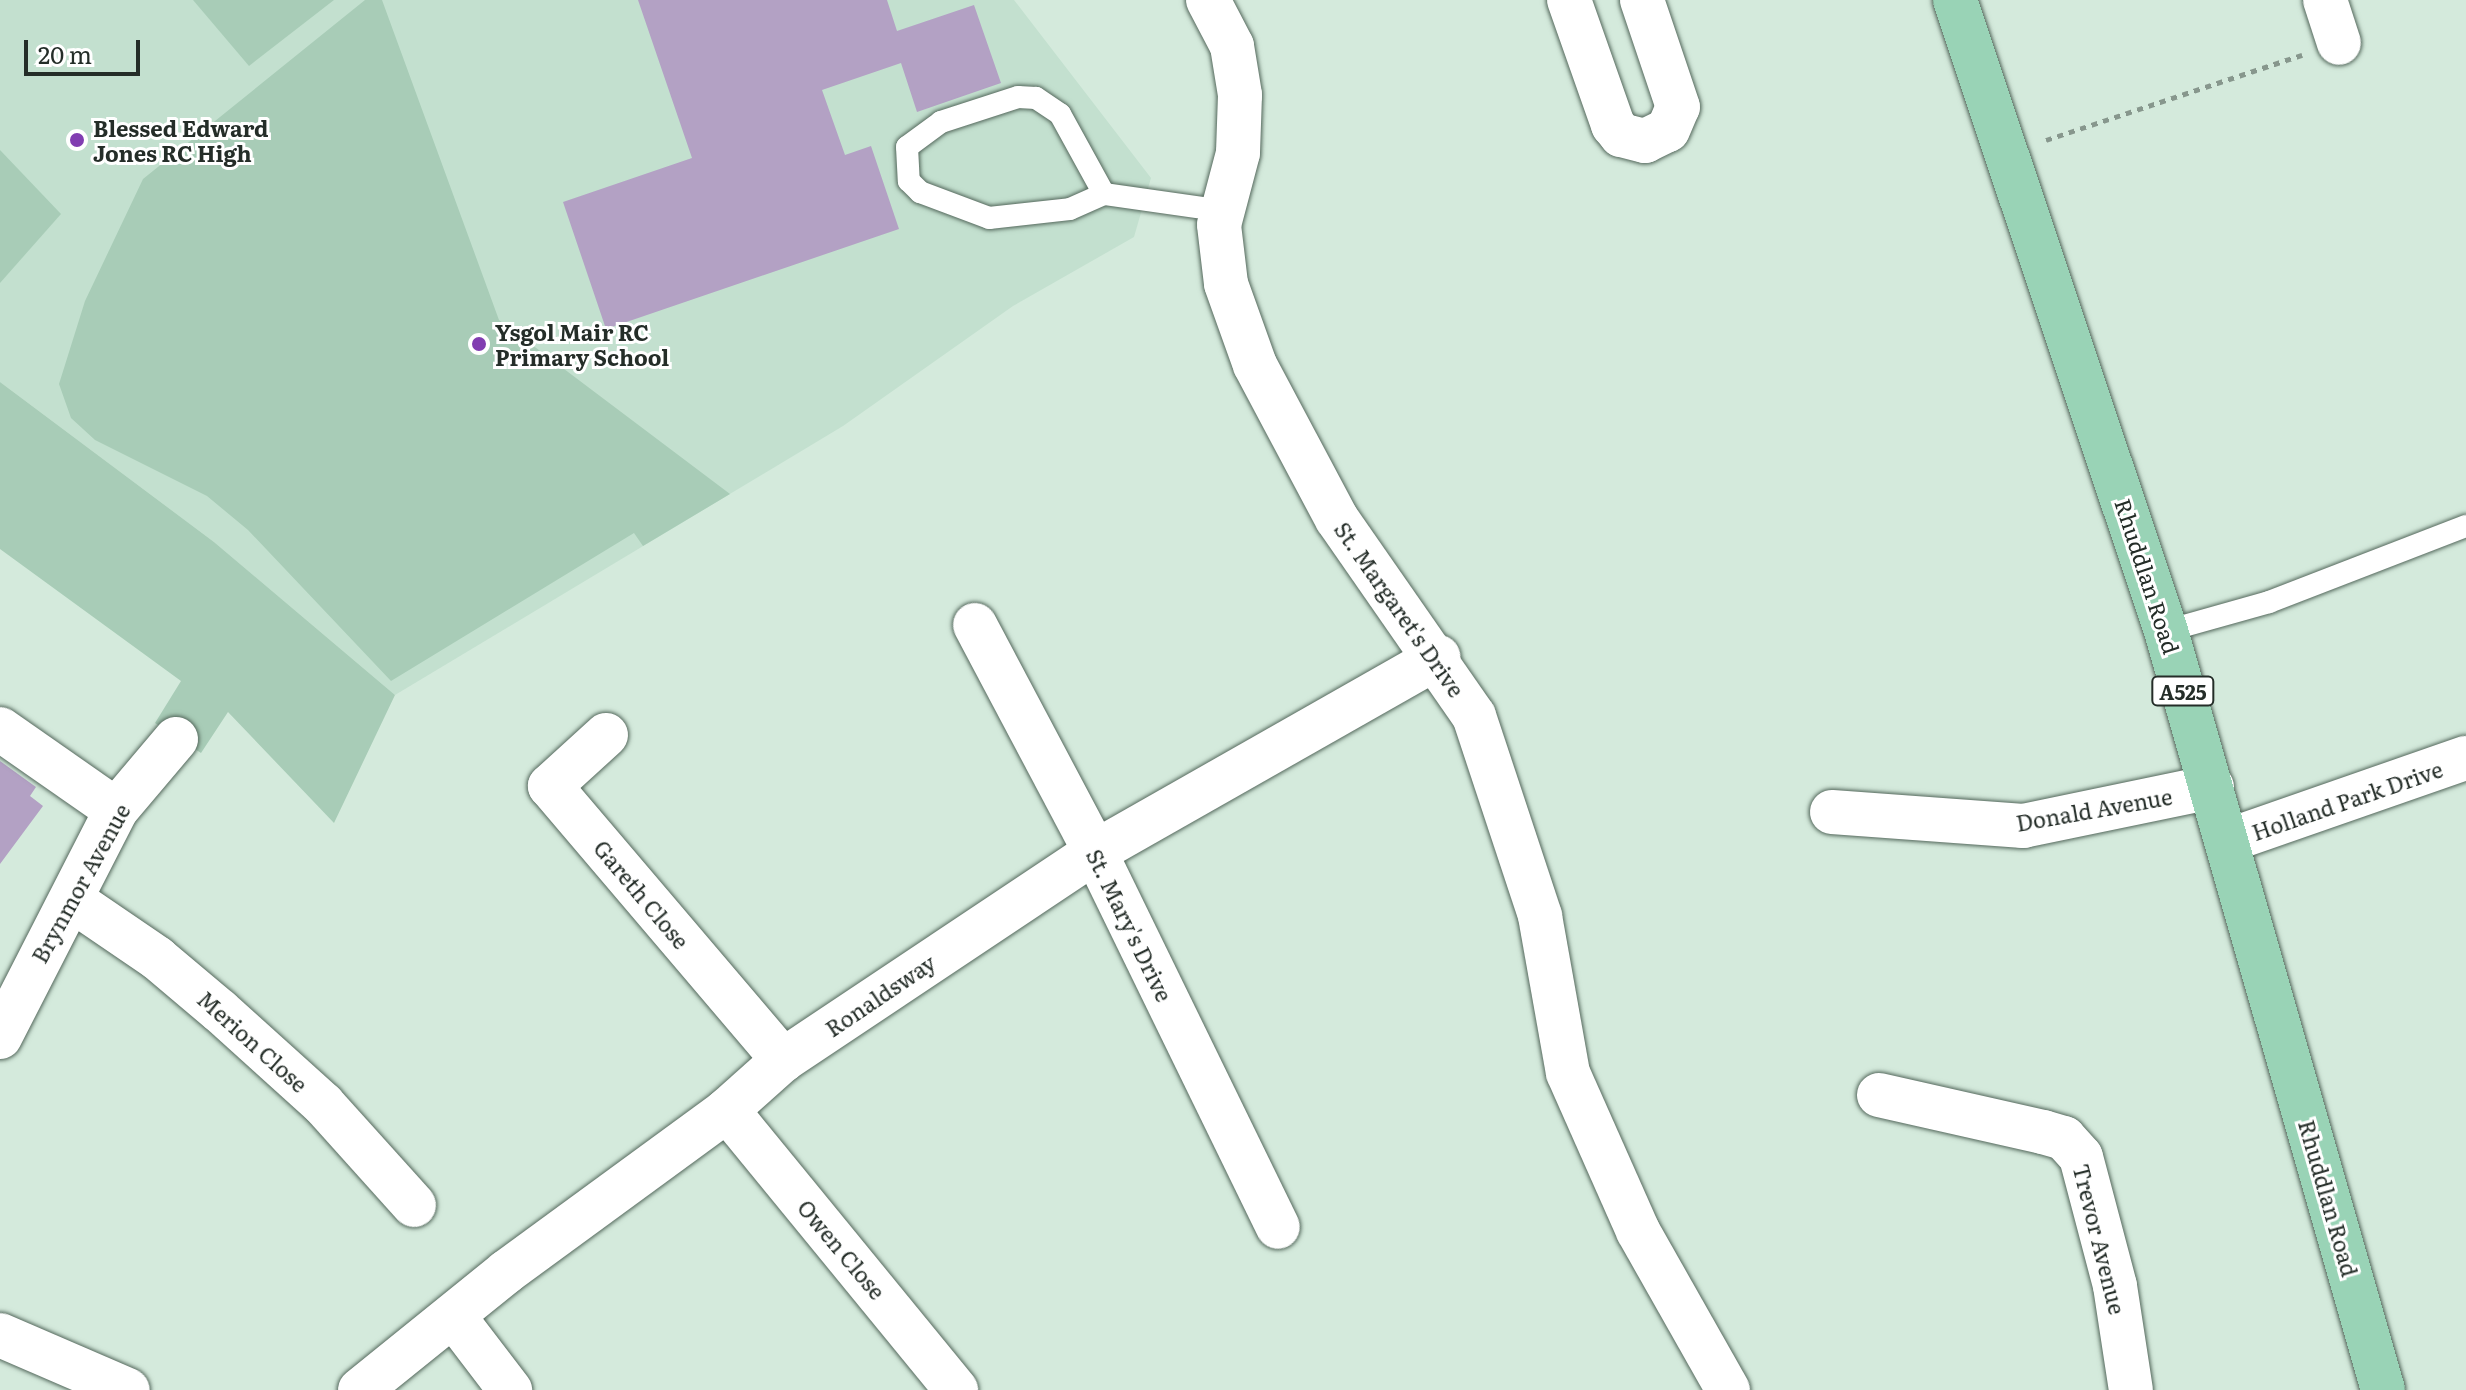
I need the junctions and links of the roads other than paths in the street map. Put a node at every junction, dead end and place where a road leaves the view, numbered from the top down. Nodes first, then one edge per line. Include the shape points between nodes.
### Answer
1 (1208, 0) edge
2 (1631, 0) edge
3 (1642, 0) edge
4 (1955, 0) edge
5 (2325, 0) edge
6 (1573, 10) edge
7 (2339, 43) road end
8 (1104, 194) junction
9 (1223, 211) junction
10 (2466, 526) edge
11 (975, 625) dead end
12 (2166, 631) junction
13 (1438, 657) junction
14 (0, 729) edge
15 (606, 735) dead end
16 (176, 739) dead end
17 (2466, 758) edge
18 (2212, 787) junction
19 (116, 810) junction
20 (1832, 812) dead end
21 (2227, 841) junction
22 (1095, 852) junction
23 (72, 900) junction
24 (0, 1037) edge
25 (783, 1060) junction
26 (1879, 1095) dead end
27 (727, 1110) junction
28 (414, 1205) dead end
29 (1278, 1227) dead end
30 (455, 1318) junction
31 (0, 1335) edge
32 (128, 1390) edge
33 (360, 1390) edge
34 (510, 1390) edge
35 (956, 1390) edge
36 (1728, 1390) edge
37 (2131, 1390) edge
38 (2383, 1390) edge

1 - 9 street, St. Margaret's Drive via 1232,46 1240,95 1238,153
2 - 6 street
3 - 6 street via 1678,107 1668,130 1645,141 1621,135 1613,125
4 - 12 main road, Rhuddlan Road / A525
5 - 7 street
8 - 8 lane via 1070,209 989,218 920,192 909,181 907,147 941,122 1018,97 1036,98 1060,114
8 - 9 lane
9 - 13 street, St. Margaret's Drive via 1226,284 1255,365 1337,519
10 - 12 lane via 2269,602
11 - 22 street, St. Mary's Drive
12 - 18 main road, Rhuddlan Road / A525
13 - 22 street, Ronaldsway
13 - 36 street, St. Margaret's Drive via 1474,716 1540,916 1568,1073 1638,1231
14 - 19 street
15 - 25 street, Gareth Close via 550,786
16 - 19 street, Brynmor Avenue
17 - 21 street, Holland Park Drive
18 - 20 street, Donald Avenue via 2023,826
18 - 21 main road, Rhuddlan Road / A525
19 - 23 street, Brynmor Avenue
21 - 38 main road, Rhuddlan Road / A525
22 - 25 street, Ronaldsway
22 - 29 street, St. Mary's Drive
23 - 24 street, Brynmor Avenue
23 - 28 street, Merion Close via 157,958 220,1011 323,1104
25 - 27 street, Ronaldsway
26 - 37 street, Trevor Avenue via 2064,1138 2081,1157 2115,1286
27 - 30 street, Ronaldsway via 506,1272
27 - 35 street, Owen Close
30 - 33 street, Ronaldsway
30 - 34 street
31 - 32 street

